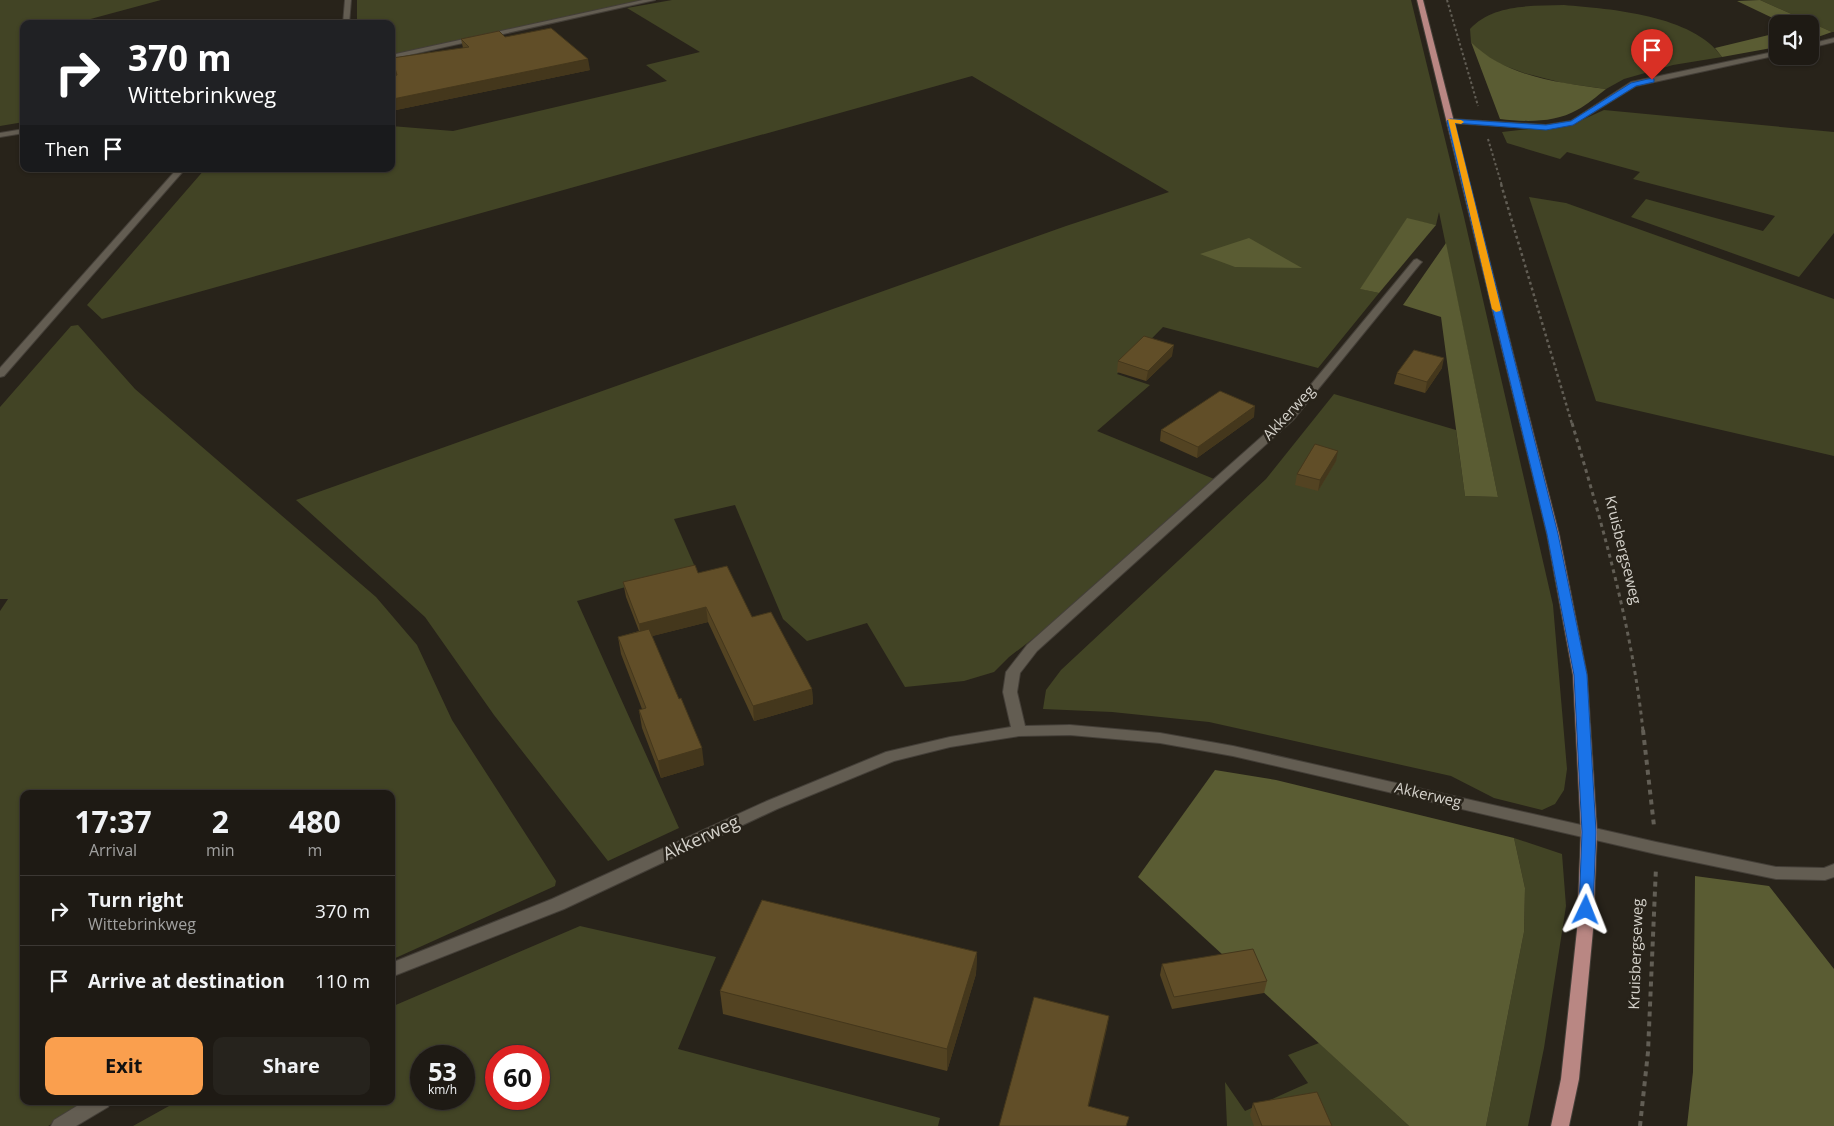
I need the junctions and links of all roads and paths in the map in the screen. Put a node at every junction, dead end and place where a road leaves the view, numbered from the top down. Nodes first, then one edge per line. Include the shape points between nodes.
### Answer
1 (348, 0) edge
2 (652, 0) edge
3 (1420, 0) edge
4 (1447, 0) edge
5 (346, 20) edge
6 (1834, 40) edge
7 (1819, 44) edge
8 (1769, 55) edge
9 (395, 56) edge
10 (1450, 121) junction
11 (1483, 124) junction
12 (20, 132) edge
13 (0, 135) edge
14 (178, 172) edge
15 (1417, 262) dead end
16 (0, 374) edge
17 (1018, 731) junction
18 (1589, 832) junction
19 (1656, 848) junction
20 (1834, 870) edge
21 (395, 968) edge
22 (95, 1105) edge
23 (60, 1126) edge
24 (1560, 1126) edge
25 (1640, 1126) edge

1 - 5 street
2 - 9 street
3 - 10 main road
4 - 11 path, Kruisbergseweg
6 - 7 street
8 - 11 street via 1634,84 1573,123 1546,128
10 - 11 street
10 - 18 main road via 1553,534 1579,666
11 - 19 path, Kruisbergseweg via 1603,528 1638,683
12 - 13 street
14 - 16 street
15 - 17 street, Akkerweg via 1289,418 1032,648 1012,679 1010,692
17 - 18 street, Akkerweg via 1070,730 1160,738 1206,746
17 - 21 street, Akkerweg via 891,756 772,805 558,904
18 - 19 street, Akkerweg
18 - 24 main road via 1585,930 1570,1079
19 - 20 street, Akkerweg via 1776,874 1825,874
19 - 25 path, Kruisbergseweg via 1648,1052
22 - 23 street

